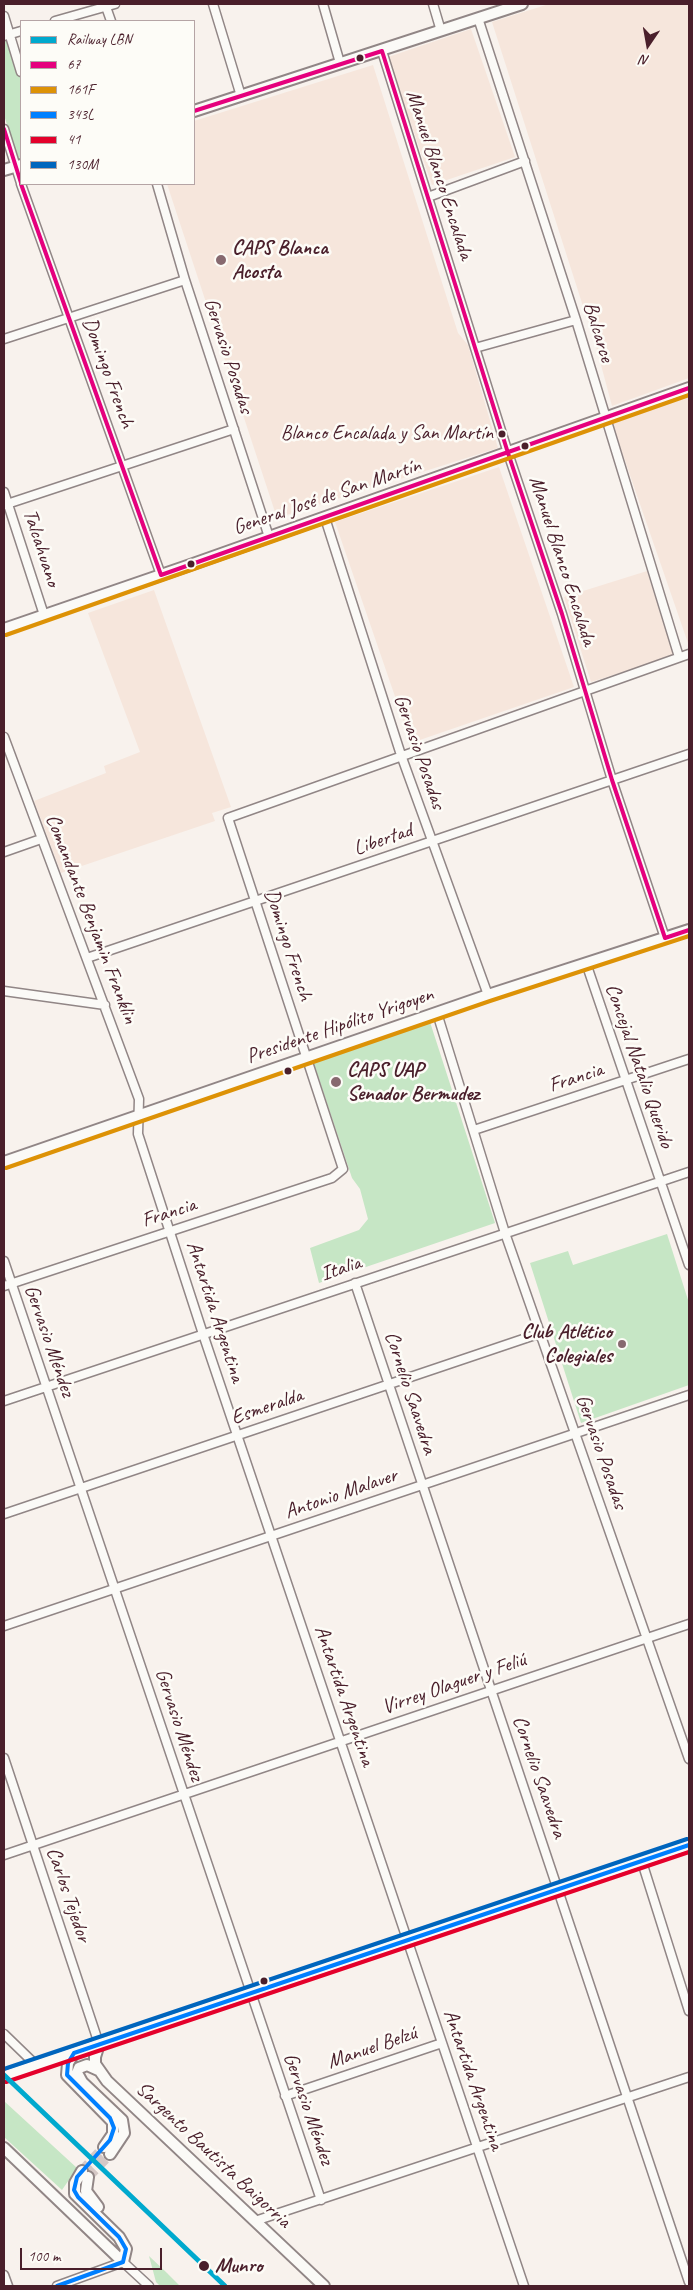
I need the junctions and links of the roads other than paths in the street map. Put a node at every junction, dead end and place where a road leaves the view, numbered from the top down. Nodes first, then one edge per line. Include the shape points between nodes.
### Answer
1 (115, 4) edge
2 (213, 4) edge
3 (323, 4) edge
4 (433, 4) edge
5 (522, 4) edge
6 (106, 5) edge
7 (4, 16) edge
8 (478, 18) junction
9 (58, 20) edge
10 (111, 20) edge
11 (20, 31) edge
12 (441, 31) junction
13 (7, 35) edge
14 (382, 51) junction
15 (340, 64) junction
16 (20, 69) edge
17 (241, 96) junction
18 (195, 111) edge
19 (4, 129) edge
20 (525, 161) junction
21 (18, 166) edge
22 (4, 170) edge
23 (21, 185) edge
24 (157, 185) edge
25 (428, 197) junction
26 (185, 280) junction
27 (70, 318) junction
28 (576, 320) junction
29 (4, 339) edge
30 (476, 348) junction
31 (689, 388) edge
32 (606, 417) junction
33 (234, 429) junction
34 (508, 453) junction
35 (122, 466) junction
36 (4, 492) edge
37 (6, 505) edge
38 (325, 518) junction
39 (269, 537) junction
40 (162, 575) junction
41 (44, 615) junction
42 (4, 629) edge
43 (689, 654) edge
44 (679, 658) junction
45 (586, 692) junction
46 (4, 737) edge
47 (689, 754) edge
48 (401, 755) junction
49 (612, 780) junction
50 (41, 839) junction
51 (432, 842) junction
52 (4, 852) edge
53 (254, 902) junction
54 (689, 930) edge
55 (664, 938) junction
56 (87, 958) junction
57 (586, 963) junction
58 (4, 991) edge
59 (488, 995) junction
60 (105, 1005) junction
61 (437, 1013) junction
62 (307, 1058) junction
63 (689, 1059) edge
64 (626, 1080) junction
65 (139, 1115) junction
66 (474, 1130) junction
67 (4, 1162) edge
68 (343, 1169) joint
69 (689, 1172) edge
70 (660, 1182) junction
71 (170, 1231) junction
72 (505, 1233) junction
73 (4, 1261) edge
74 (689, 1264) edge
75 (355, 1283) junction
76 (7, 1285) edge
77 (541, 1333) junction
78 (204, 1334) junction
79 (389, 1384) junction
80 (46, 1386) junction
81 (689, 1396) edge
82 (4, 1401) edge
83 (576, 1433) junction
84 (238, 1435) junction
85 (422, 1485) junction
86 (82, 1488) junction
87 (4, 1514) edge
88 (271, 1536) junction
89 (116, 1588) junction
90 (689, 1624) edge
91 (4, 1626) edge
92 (648, 1637) junction
93 (491, 1690) junction
94 (341, 1742) junction
95 (4, 1758) edge
96 (689, 1760) edge
97 (183, 1794) junction
98 (33, 1845) junction
99 (689, 1846) edge
100 (4, 1855) edge
101 (642, 1862) junction
102 (559, 1889) junction
103 (407, 1940) junction
104 (251, 1992) junction
105 (689, 2011) edge
106 (4, 2034) edge
107 (442, 2043) junction
108 (100, 2044) junction
109 (74, 2053) junction
110 (37, 2066) junction
111 (98, 2070) junction
112 (4, 2076) edge
113 (689, 2077) edge
114 (285, 2096) junction
115 (628, 2098) junction
116 (4, 2148) edge
117 (477, 2149) junction
118 (85, 2174) tunnel mouth
119 (321, 2200) junction
120 (255, 2221) junction
121 (123, 2262) junction
122 (4, 2274) edge
123 (689, 2282) edge
124 (8, 2286) edge
125 (56, 2286) edge
126 (149, 2286) edge
127 (324, 2286) edge
128 (524, 2286) edge

1 - 6 street
2 - 17 street
3 - 15 street
4 - 12 street
5 - 8 street
6 - 9 street
6 - 10 street
7 - 13 street
8 - 12 street
8 - 20 street, Balcarce
11 - 13 street
12 - 14 street
13 - 16 street
14 - 15 street
14 - 25 street, Manuel Blanco Encalada
15 - 17 street
17 - 18 street
19 - 21 street, Domingo French
20 - 25 street
20 - 28 street, Balcarce
21 - 22 street
23 - 27 street, Domingo French
24 - 26 street, Gervasio Posadas
25 - 30 street, Manuel Blanco Encalada
26 - 27 street
26 - 33 street, Gervasio Posadas
27 - 29 street
27 - 35 street, Domingo French
28 - 30 street
28 - 32 street, Balcarce
30 - 34 street, Manuel Blanco Encalada
31 - 32 street, General José de San Martín
32 - 34 street, General José de San Martín
32 - 44 street, Balcarce
33 - 35 street
33 - 39 street, Gervasio Posadas
34 - 38 street, General José de San Martín
34 - 45 street, Manuel Blanco Encalada
35 - 37 street
35 - 40 street, Domingo French
36 - 37 street, Talcahuano
37 - 41 street, Talcahuano
38 - 39 street, General José de San Martín
38 - 48 street, Gervasio Posadas
39 - 40 street, General José de San Martín
40 - 41 street, General José de San Martín
41 - 42 street, General José de San Martín
43 - 44 street
44 - 45 street
45 - 48 street
45 - 49 street, Manuel Blanco Encalada
46 - 50 street, Comandante Benjamin Franklin
47 - 49 street, Libertad
48 - 51 street, Gervasio Posadas
48 - 53 street, Domingo French via 228,818
49 - 51 street, Libertad
49 - 55 street, Manuel Blanco Encalada
50 - 52 street
50 - 56 street, Comandante Benjamin Franklin
51 - 53 street, Libertad
51 - 59 street, Gervasio Posadas
53 - 56 street, Libertad
53 - 62 street, Domingo French
54 - 55 street, Presidente Hipólito Yrigoyen
55 - 57 street, Presidente Hipólito Yrigoyen
56 - 60 street, Comandante Benjamin Franklin
57 - 59 street, Presidente Hipólito Yrigoyen
57 - 64 street, Concejal Natalio Querido
58 - 60 street
59 - 61 street, Presidente Hipólito Yrigoyen
60 - 65 street, Comandante Benjamin Franklin via 139,1099
61 - 62 street, Presidente Hipólito Yrigoyen
61 - 66 street, Gervasio Posadas
62 - 65 street, Presidente Hipólito Yrigoyen
62 - 68 street, Domingo French
63 - 64 street, Francia
64 - 66 street, Francia
64 - 70 street, Concejal Natalio Querido
65 - 67 street, Presidente Hipólito Yrigoyen
65 - 71 street, Antartida Argentina via 138,1134
66 - 72 street, Gervasio Posadas
68 - 71 street, Francia via 332,1178
69 - 70 street, Italia
70 - 72 street, Italia
70 - 74 street, Concejal Natalio Querido
71 - 76 street, Francia
71 - 78 street, Antartida Argentina
72 - 75 street, Italia
72 - 77 street, Gervasio Posadas
73 - 76 street, Gervasio Méndez
75 - 78 street, Italia
75 - 79 street, Cornelio Saavedra
76 - 80 street, Gervasio Méndez
77 - 79 street, Esmeralda
77 - 83 street, Gervasio Posadas
78 - 80 street, Italia
78 - 84 street, Antartida Argentina
79 - 84 street, Esmeralda
79 - 85 street, Cornelio Saavedra
80 - 82 street, Italia
80 - 86 street, Gervasio Méndez
81 - 83 street, Antonio Malaver
83 - 85 street, Antonio Malaver
83 - 92 street, Gervasio Posadas
84 - 86 street, Esmeralda
84 - 88 street, Antartida Argentina
85 - 88 street, Antonio Malaver
85 - 93 street, Cornelio Saavedra
86 - 87 street, Esmeralda
86 - 89 street, Gervasio Méndez
88 - 89 street, Antonio Malaver
88 - 94 street, Antartida Argentina
89 - 91 street, Antonio Malaver
89 - 97 street, Gervasio Méndez
90 - 92 street, Virrey Olaguer y Feliú
92 - 93 street, Virrey Olaguer y Feliú
92 - 96 street, Gervasio Posadas
93 - 94 street, Virrey Olaguer y Feliú
93 - 102 street, Cornelio Saavedra
94 - 97 street, Virrey Olaguer y Feliú
94 - 103 street, Antartida Argentina
95 - 98 street, Carlos Tejedor
97 - 98 street, Virrey Olaguer y Feliú
97 - 104 street, Gervasio Méndez
98 - 100 street, Virrey Olaguer y Feliú
98 - 108 street, Carlos Tejedor
99 - 101 street
101 - 102 street
101 - 105 street
102 - 103 street
102 - 115 street, Cornelio Saavedra
103 - 104 street
103 - 107 street, Antartida Argentina
104 - 108 street
104 - 114 street, Gervasio Méndez
106 - 110 street
107 - 114 street, Manuel Belzú
107 - 117 street, Antartida Argentina
108 - 109 street
108 - 111 street via 94,2057
109 - 110 street
109 - 111 street via 68,2063 67,2075 113,2122 113,2134 107,2150 124,2133 122,2120 82,2082 77,2073 79,2068 87,2065
110 - 112 street
111 - 120 street, Sargento Bautista Baigorria
113 - 115 street
114 - 119 street, Gervasio Méndez
115 - 117 street
115 - 123 street, Cornelio Saavedra
116 - 121 street
117 - 119 street
117 - 128 street, Antartida Argentina
118 - 121 street via 75,2184 75,2194 120,2236 126,2249
119 - 120 street
120 - 127 street, Sargento Bautista Baigorria
121 - 125 street
121 - 126 street
122 - 124 street

